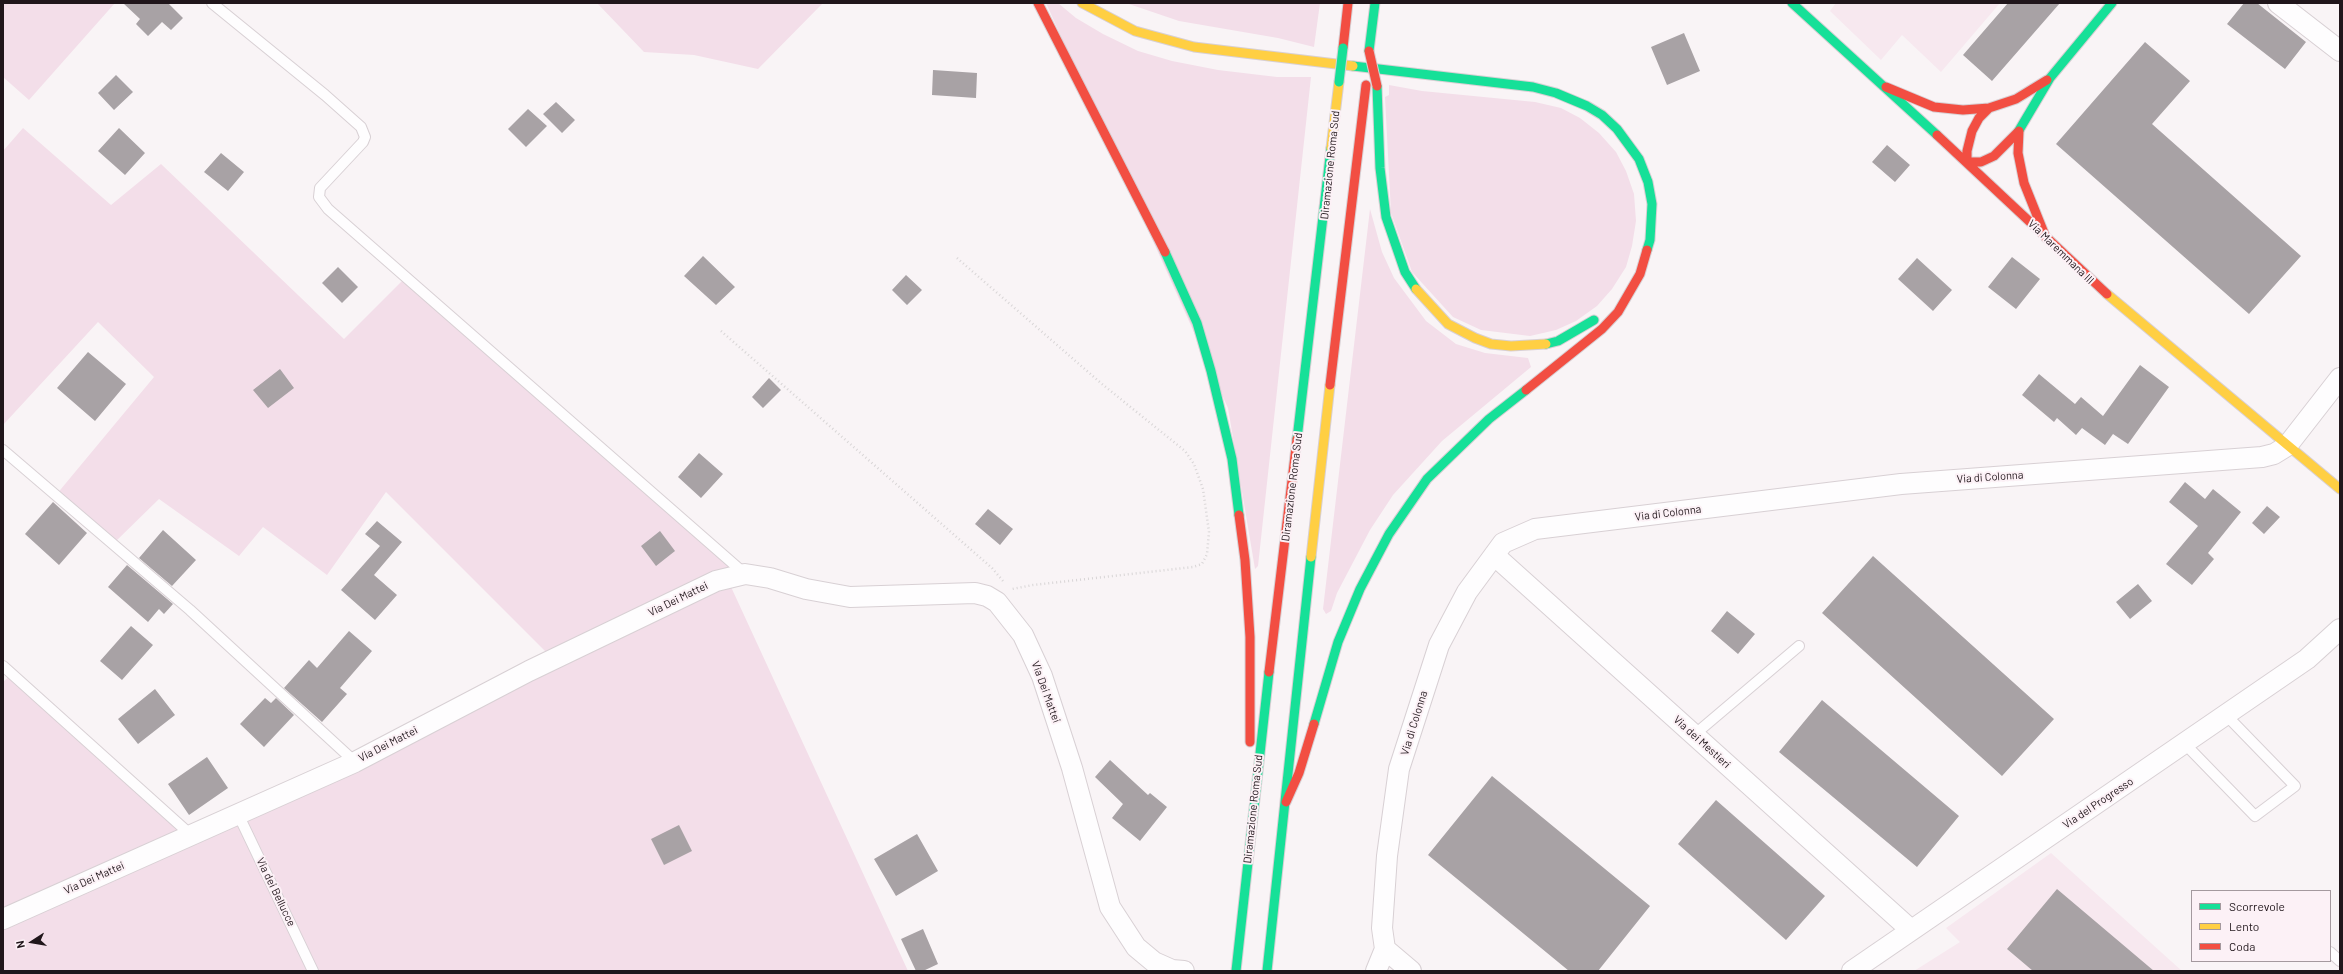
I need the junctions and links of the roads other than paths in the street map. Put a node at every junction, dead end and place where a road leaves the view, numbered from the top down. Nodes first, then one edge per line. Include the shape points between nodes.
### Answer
1 (212, 3) edge
2 (1038, 3) edge
3 (1082, 3) edge
4 (1348, 3) edge
5 (1375, 3) edge
6 (1792, 3) edge
7 (2112, 3) edge
8 (2278, 3) edge
9 (1369, 51) junction
10 (2340, 51) edge
11 (2050, 78) junction
12 (1882, 86) junction
13 (1989, 108) junction
14 (2020, 131) junction
15 (1967, 162) junction
16 (2047, 239) junction
17 (1625, 300) junction
18 (2340, 378) edge
19 (2287, 446) junction
20 (3, 450) edge
21 (2340, 489) edge
22 (1494, 555) junction
23 (745, 574) junction
24 (2340, 629) edge
25 (1799, 646) dead end
26 (3, 666) edge
27 (2226, 715) junction
28 (1694, 735) junction
29 (2185, 744) junction
30 (355, 762) junction
31 (1256, 780) junction
32 (1286, 802) junction
33 (238, 814) junction
34 (191, 835) junction
35 (3, 919) edge
36 (1911, 930) junction
37 (1385, 949) junction
38 (2331, 953) edge
39 (2340, 961) edge
40 (1178, 970) edge
41 (314, 971) edge
42 (1236, 971) edge
43 (1267, 971) edge
44 (1376, 971) edge
45 (1411, 971) edge
46 (1852, 971) edge

1 - 23 lane via 361,127 365,137 363,142 320,188 319,197 328,208
2 - 31 main road via 1176,274 1197,324 1211,371 1232,459 1249,602 1249,739
3 - 17 main road via 1135,31 1194,47 1533,87 1573,98 1588,106 1602,115 1630,144 1643,166 1650,190 1650,240 1640,274
4 - 31 main road, Diramazione Roma Sud, bridge
5 - 9 main road
6 - 12 main road, Via Maremmana III
7 - 11 main road
8 - 10 street
9 - 17 main road, bridge via 1377,86 1380,168 1386,217 1405,272 1421,296 1448,324 1475,338 1502,345 1524,347 1558,341
9 - 32 main road via 1313,534
11 - 13 main road via 2016,99
11 - 14 main road
12 - 13 main road via 1934,107 1963,110
12 - 15 main road, Via Maremmana III
13 - 15 main road via 1979,118 1972,131
14 - 15 main road via 1994,156 1980,162
14 - 16 main road via 2018,154 2024,183
15 - 16 main road, Via Maremmana III
16 - 19 main road, Via Maremmana III via 2128,313
17 - 32 main road via 1615,316 1602,329 1489,419 1427,479 1397,520 1373,562 1338,642 1299,773
18 - 19 street
19 - 21 main road, Via Maremmana III
19 - 22 street, Via di Colonna via 2274,454 2262,457 1901,484 1535,528 1503,543
20 - 30 lane via 190,610
22 - 28 street, Via dei Mestieri
22 - 37 street, Via di Colonna via 1466,592 1438,645 1399,769 1387,856 1382,928
23 - 30 street, Via Dei Mattei via 716,581 529,671
23 - 40 street, Via Dei Mattei via 770,578 806,589 850,596 975,593 1003,596 1042,676 1072,768 1110,907 1136,947 1154,962
24 - 27 street, Via del Progresso via 2308,659
25 - 28 lane
26 - 34 lane
27 - 29 street, Via del Progresso
27 - 29 lane via 2295,786 2255,816
28 - 36 street, Via dei Mestieri
29 - 36 street, Via del Progresso
30 - 33 street, Via Dei Mattei
31 - 42 main road, Diramazione Roma Sud
32 - 43 main road
33 - 34 street, Via Dei Mattei
33 - 41 lane, Via dei Bellucce
34 - 35 street, Via Dei Mattei
36 - 46 street, Via del Progresso
37 - 44 street
37 - 45 street
38 - 39 lane

